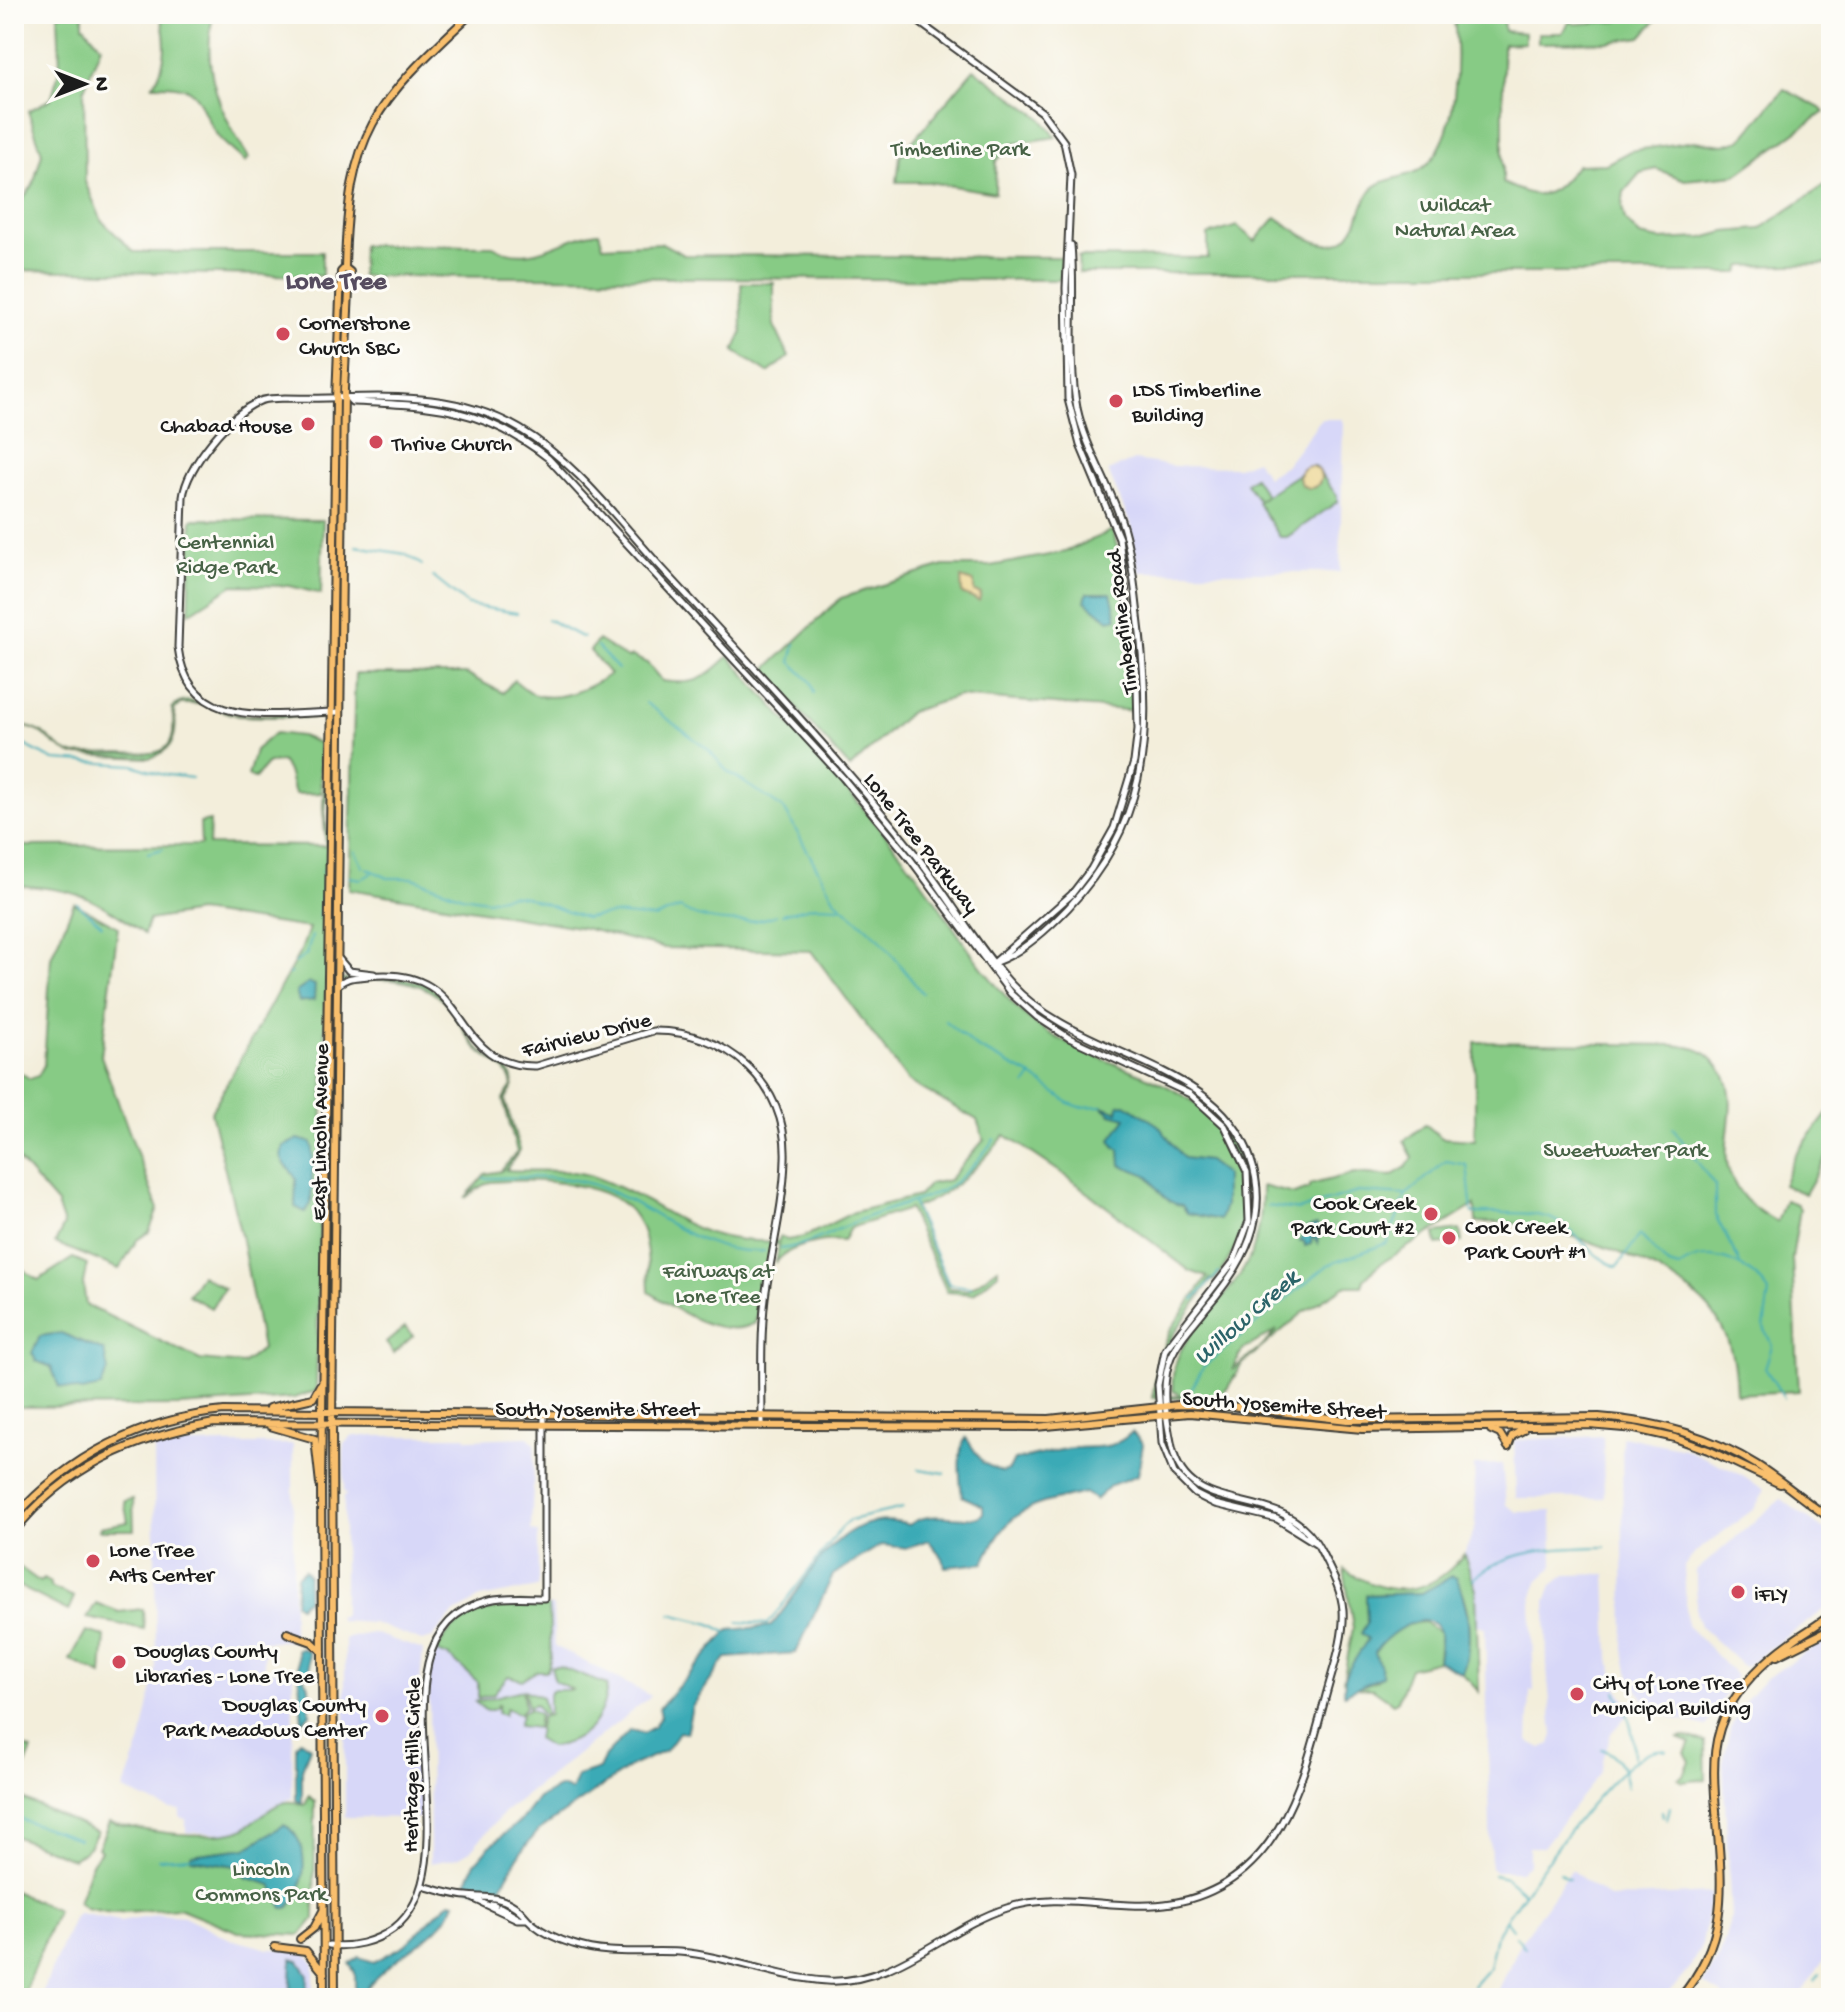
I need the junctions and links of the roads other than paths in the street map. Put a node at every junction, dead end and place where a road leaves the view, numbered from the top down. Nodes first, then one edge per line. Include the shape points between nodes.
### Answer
1 (471, 14) edge
2 (908, 14) edge
3 (344, 400) junction
4 (336, 712) junction
5 (339, 959) junction
6 (992, 965) junction
7 (375, 975) junction
8 (339, 984) junction
9 (324, 1319) junction
10 (258, 1410) junction
11 (1163, 1410) junction
12 (323, 1412) junction
13 (332, 1413) junction
14 (544, 1415) junction
15 (762, 1418) junction
16 (879, 1418) junction
17 (247, 1422) junction
18 (323, 1424) junction
19 (332, 1424) junction
20 (544, 1425) junction
21 (762, 1426) junction
22 (870, 1427) junction
23 (1537, 1427) junction
24 (1486, 1428) junction
25 (1780, 1484) junction
26 (321, 1486) junction
27 (1279, 1511) junction
28 (14, 1518) edge
29 (1831, 1519) edge
30 (1286, 1520) junction
31 (1301, 1530) junction
32 (14, 1532) edge
33 (1317, 1544) junction
34 (1831, 1616) edge
35 (1814, 1628) junction
36 (1831, 1629) edge
37 (287, 1633) dead end
38 (1819, 1635) junction
39 (1793, 1651) junction
40 (323, 1653) junction
41 (1777, 1656) junction
42 (423, 1886) junction
43 (471, 1897) junction
44 (506, 1901) junction
45 (496, 1905) junction
46 (324, 1907) junction
47 (524, 1919) junction
48 (300, 1939) dead end
49 (332, 1946) junction
50 (275, 1947) dead end
51 (324, 1974) junction
52 (324, 1998) edge
53 (335, 1998) edge
54 (1680, 1998) edge

1 - 3 main road, East Lincoln Avenue via 405,77 372,122 351,180
2 - 6 street, Timberline Road via 1053,123 1067,152 1075,397 1086,441 1126,538 1146,689 1146,730 1129,812 1097,874 1043,933
3 - 4 main road, East Lincoln Avenue
3 - 4 street, Lone Tree Parkway via 260,401 191,468 183,497 178,647 192,689 228,713
3 - 6 street, Lone Tree Parkway via 409,397 456,403 516,427 552,453 815,735 913,851
4 - 5 main road, East Lincoln Avenue
4 - 9 main road, East Lincoln Avenue
5 - 7 street, Fairview Drive via 349,971
5 - 8 main road, East Lincoln Avenue
6 - 11 street, Lone Tree Parkway via 1054,1021 1201,1092 1231,1121 1250,1156 1258,1194 1253,1236 1232,1277 1173,1353
7 - 8 street, Fairview Drive via 350,977
7 - 15 street, Fairview Drive via 404,976 432,985 454,1006 478,1045 516,1067 536,1066 628,1036 673,1030 730,1050 757,1074 776,1105 785,1159 762,1332
8 - 13 main road, East Lincoln Avenue
9 - 10 main road via 318,1395
9 - 12 main road, East Lincoln Avenue
10 - 12 main road, South Yosemite Street
10 - 28 main road via 211,1412 121,1437 62,1471
11 - 16 main road, South Yosemite Street via 1049,1419
11 - 22 main road, South Yosemite Street via 1066,1426
11 - 24 main road, South Yosemite Street via 1333,1428
11 - 25 main road, South Yosemite Street via 1230,1406 1347,1420 1637,1421 1733,1451
11 - 27 street via 1174,1455 1196,1485 1217,1497
11 - 30 street via 1167,1459 1183,1484 1215,1504
12 - 13 main road, South Yosemite Street
12 - 18 main road, East Lincoln Avenue
13 - 14 main road, South Yosemite Street
13 - 19 main road, East Lincoln Avenue
14 - 15 main road, South Yosemite Street
14 - 20 street, Heritage Hills Circle
15 - 16 main road, South Yosemite Street
15 - 21 street, Fairview Drive
16 - 22 main road
17 - 18 main road, South Yosemite Street
17 - 26 main road via 314,1438
17 - 32 main road via 186,1428 107,1455 50,1494
18 - 19 main road, South Yosemite Street
18 - 26 main road, East Lincoln Avenue
19 - 20 main road, South Yosemite Street
19 - 49 main road, East Lincoln Avenue
20 - 21 main road, South Yosemite Street
20 - 42 street, Heritage Hills Circle via 544,1598 500,1598 468,1608 439,1634 427,1665
21 - 22 main road, South Yosemite Street
23 - 24 main road, South Yosemite Street
23 - 24 main road via 1518,1431 1508,1447 1500,1434
23 - 25 main road, South Yosemite Street via 1613,1426 1656,1433 1708,1450
25 - 29 main road, South Yosemite Street
26 - 40 main road, East Lincoln Avenue
27 - 30 street
27 - 30 street
30 - 31 street
30 - 31 street
31 - 33 street
31 - 33 street via 1316,1536
33 - 47 street via 1337,1582 1343,1611 1299,1792 1277,1834 1248,1866 1199,1896 1150,1905 1075,1898 1026,1902 973,1920 884,1971 831,1982 679,1952 596,1950 558,1938
34 - 35 main road
34 - 38 main road
35 - 39 main road
35 - 41 main road
36 - 38 main road
37 - 40 main road via 312,1642
38 - 39 main road
39 - 41 main road
40 - 46 main road, East Lincoln Avenue
41 - 54 main road via 1739,1691 1716,1737 1721,1918 1707,1960
42 - 43 street
42 - 49 street via 408,1915 389,1932 368,1942
43 - 45 street
43 - 45 street
44 - 45 street
44 - 45 street
44 - 47 street via 522,1911
45 - 47 street
45 - 47 street
46 - 48 main road via 314,1928
46 - 51 main road, East Lincoln Avenue
49 - 53 main road, East Lincoln Avenue
50 - 51 main road via 306,1951
51 - 52 main road, East Lincoln Avenue

